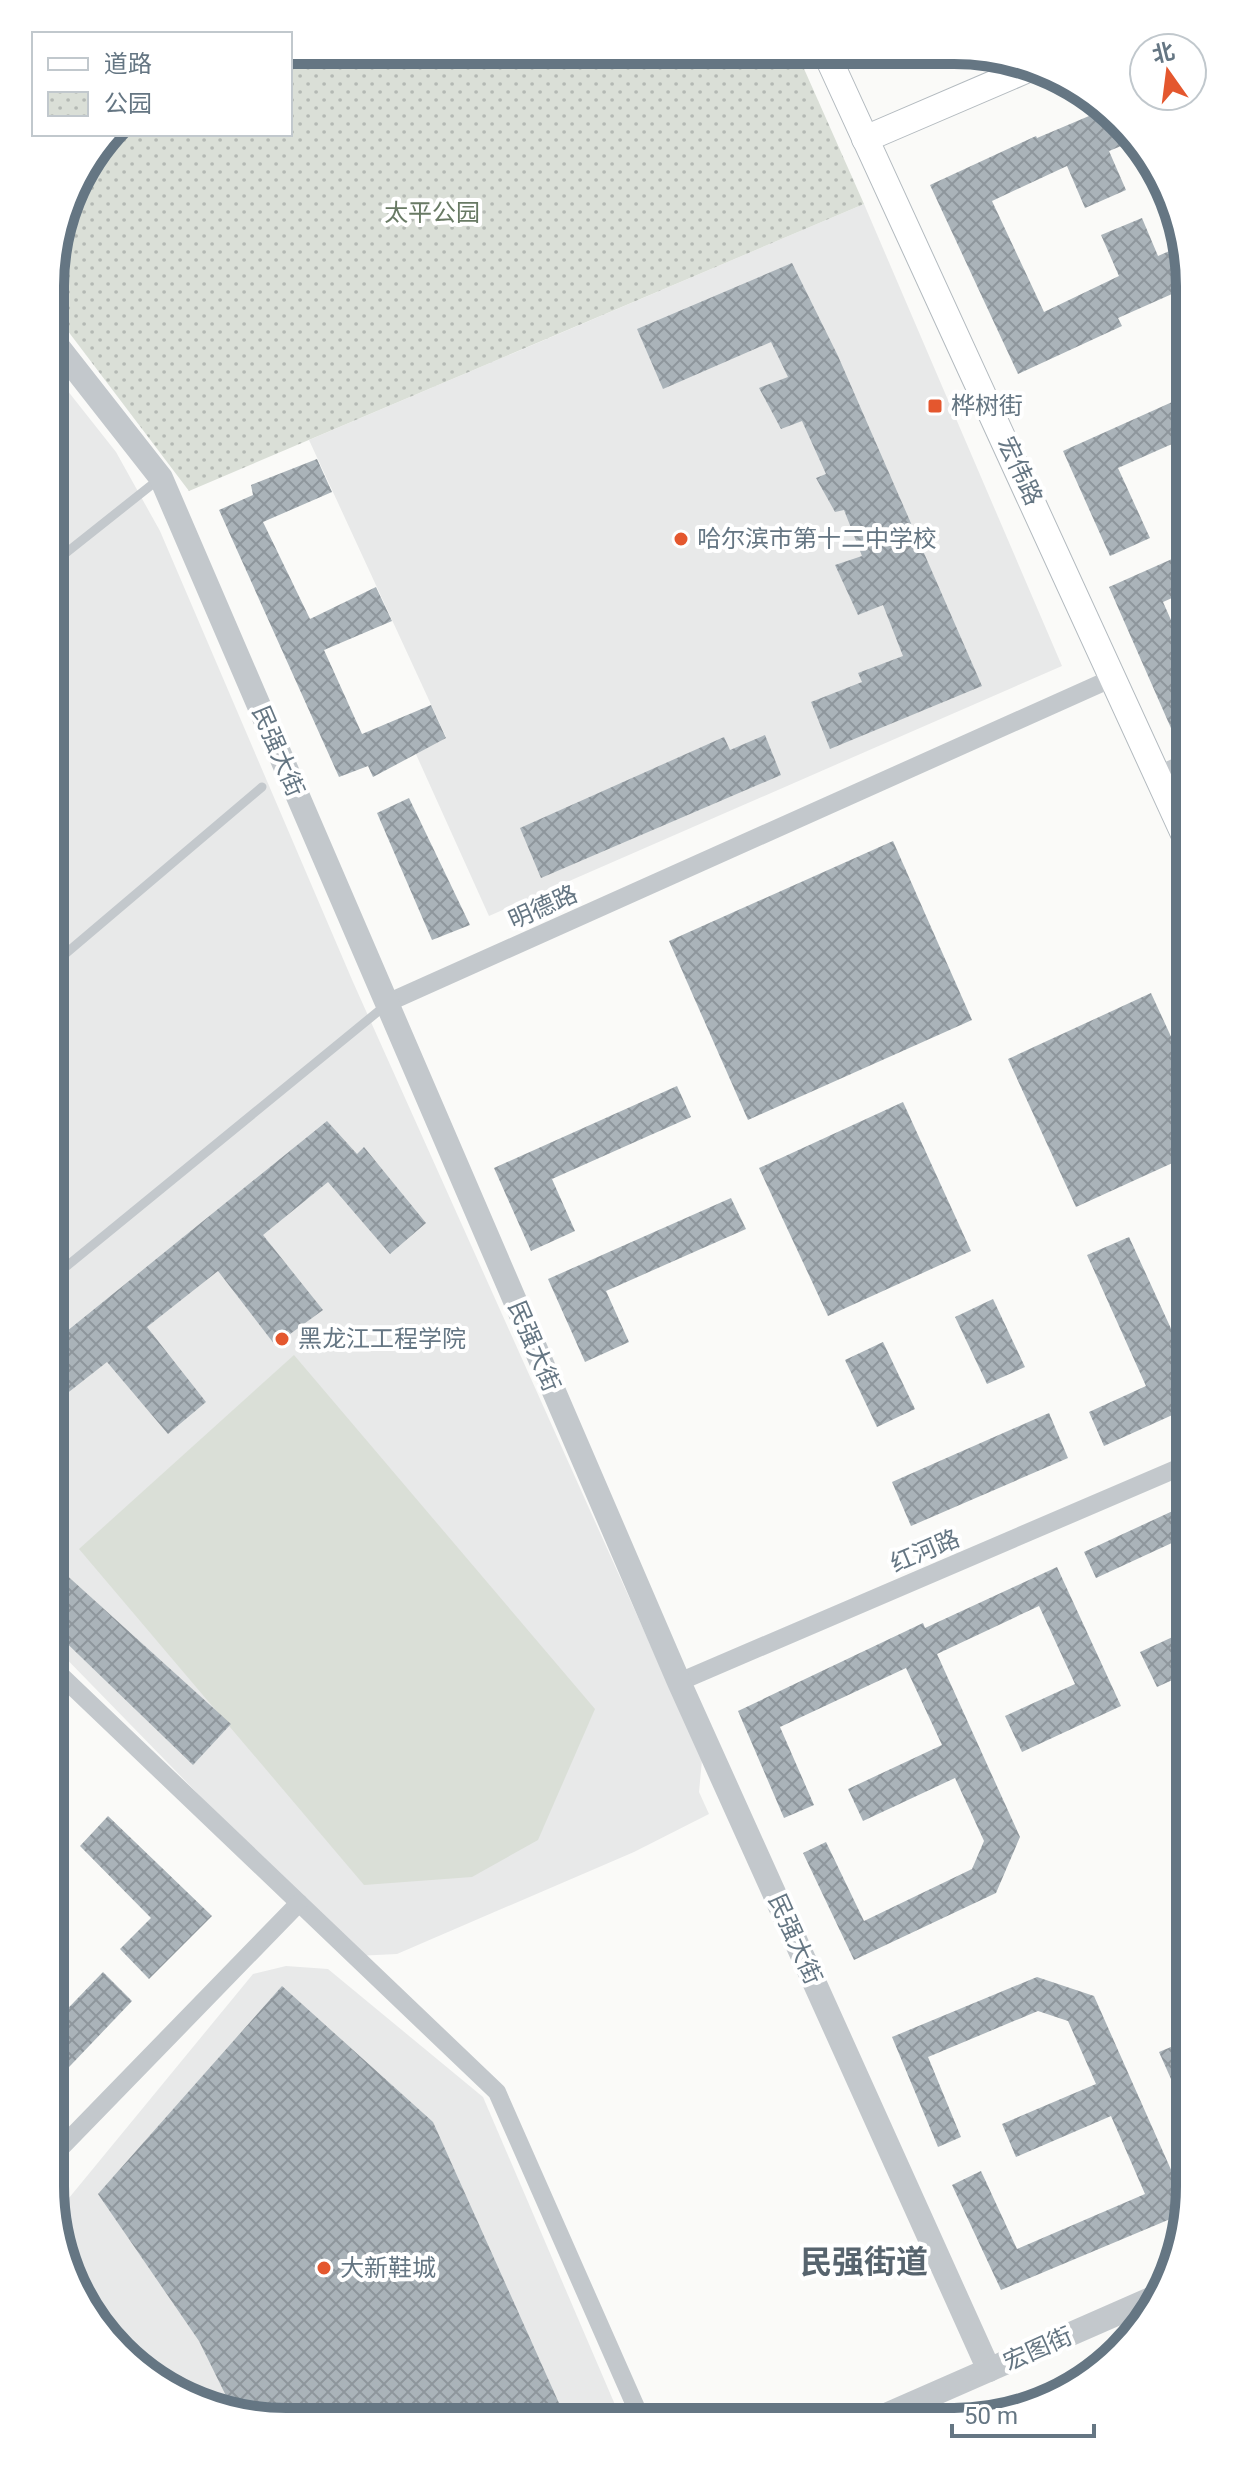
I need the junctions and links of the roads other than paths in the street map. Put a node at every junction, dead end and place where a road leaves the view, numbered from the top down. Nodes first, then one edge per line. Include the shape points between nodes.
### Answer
1 (831, 64) edge
2 (1017, 74) edge
3 (865, 139) junction
4 (64, 354) edge
5 (161, 478) junction
6 (64, 555) edge
7 (1115, 677) junction
8 (1176, 767) edge
9 (1158, 775) junction
10 (262, 787) dead end
11 (1176, 816) edge
12 (64, 955) edge
13 (387, 1003) junction
14 (64, 1264) edge
15 (1176, 1469) edge
16 (64, 1678) edge
17 (679, 1682) junction
18 (299, 1903) junction
19 (64, 2145) edge
20 (1142, 2303) edge
21 (989, 2370) junction
22 (636, 2408) edge
23 (902, 2408) edge

1 - 3 main road, 宏伟路
2 - 3 main road
3 - 7 main road, 宏伟路
4 - 5 street, 民强大街
5 - 6 lane
5 - 13 street, 民强大街
7 - 9 main road, 宏伟路
7 - 13 street, 明德路
8 - 9 street
9 - 11 main road, 宏伟路
10 - 12 lane
13 - 14 lane, 明德路
13 - 17 street, 民强大街
15 - 17 street, 红河路
16 - 18 street
17 - 21 street, 民强大街
18 - 19 street
18 - 22 street via 497,2092
20 - 21 street, 宏图街
21 - 23 street, 宏图街

